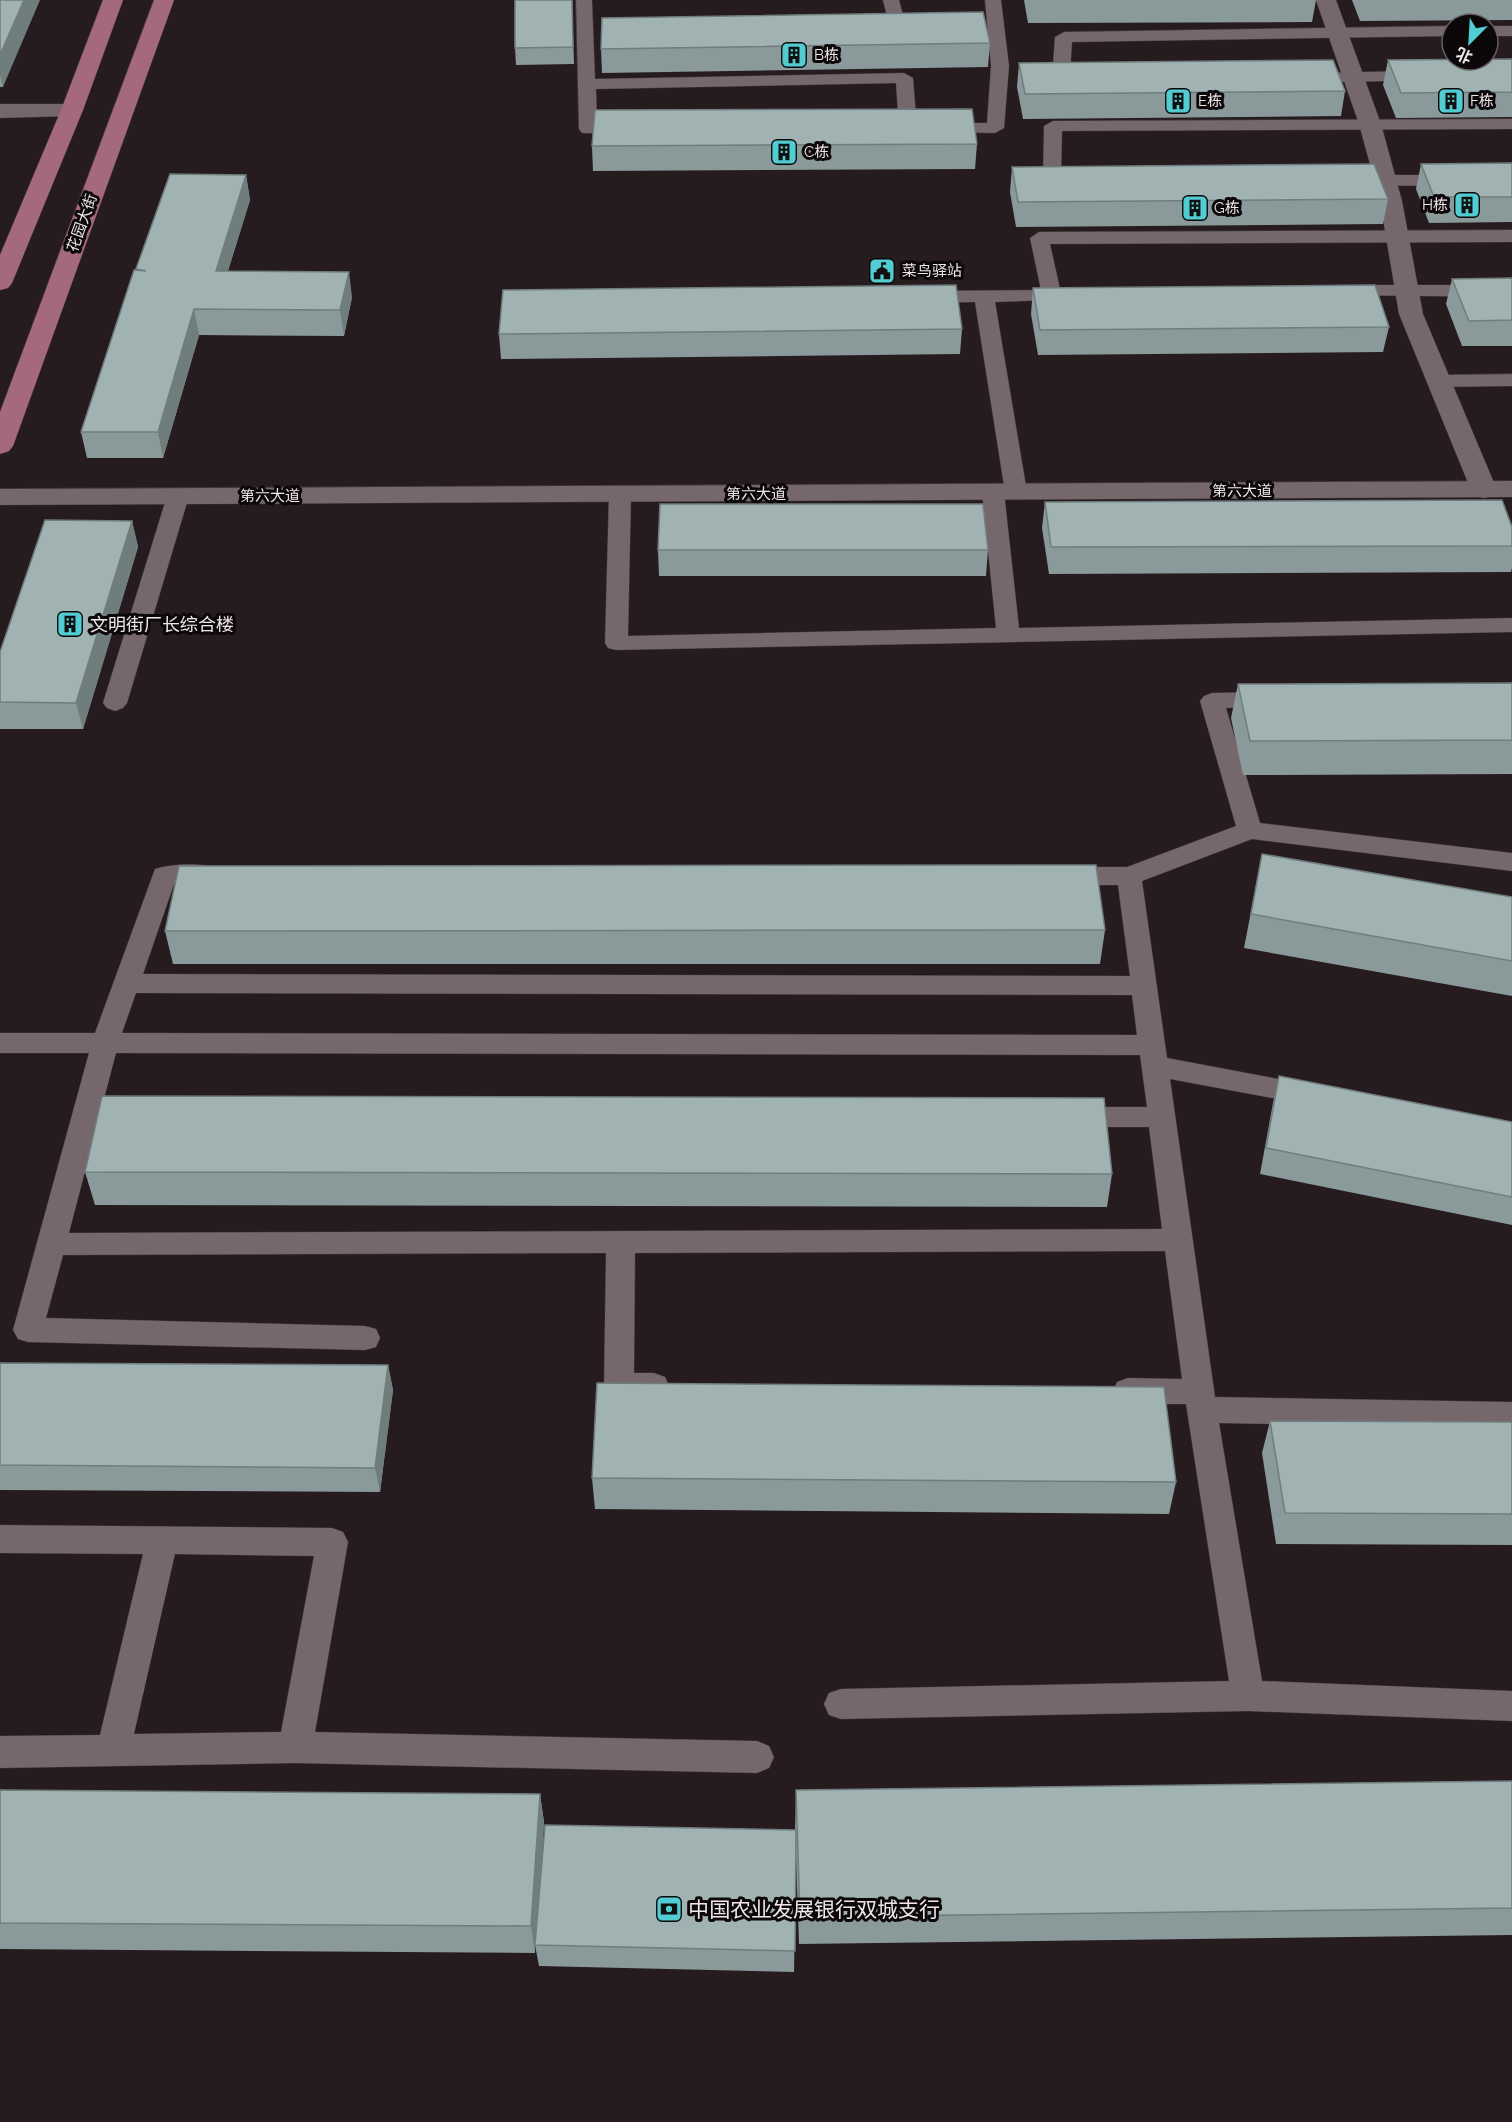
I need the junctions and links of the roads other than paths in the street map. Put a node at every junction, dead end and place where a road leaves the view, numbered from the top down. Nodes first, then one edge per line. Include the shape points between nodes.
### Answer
1 (113, 0) edge
2 (164, 0) edge
3 (584, 0) edge
4 (891, 0) edge
5 (993, 0) edge
6 (1326, 0) edge
7 (974, 30) edge
8 (996, 30) junction
9 (920, 31) edge
10 (1440, 31) edge
11 (1338, 33) junction
12 (1444, 76) edge
13 (1353, 77) junction
14 (1096, 78) edge
15 (1283, 78) edge
16 (586, 84) junction
17 (72, 110) junction
18 (0, 111) edge
19 (1370, 124) junction
20 (1512, 124) edge
21 (885, 128) edge
22 (908, 128) junction
23 (647, 129) edge
24 (1100, 180) edge
25 (1338, 181) edge
26 (1385, 181) junction
27 (1512, 181) edge
28 (1397, 236) junction
29 (1512, 236) edge
30 (0, 283) edge
31 (1407, 290) junction
32 (1512, 291) edge
33 (1324, 292) edge
34 (1052, 295) junction
35 (1087, 295) edge
36 (984, 296) junction
37 (900, 297) edge
38 (1512, 380) edge
39 (1439, 381) junction
40 (0, 446) edge
41 (1005, 492) junction
42 (620, 494) junction
43 (1498, 495) edge
44 (178, 496) junction
45 (0, 497) edge
46 (1512, 625) edge
47 (1008, 634) junction
48 (1293, 700) edge
49 (115, 703) dead end
50 (1250, 830) junction
51 (1512, 862) edge
52 (236, 875) edge
53 (1034, 876) edge
54 (1129, 876) junction
55 (126, 983) junction
56 (1144, 986) junction
57 (0, 1043) edge
58 (105, 1044) junction
59 (1154, 1055) junction
60 (1340, 1100) edge
61 (1043, 1117) edge
62 (1162, 1117) junction
63 (1179, 1240) junction
64 (621, 1242) junction
65 (51, 1244) junction
66 (365, 1338) dead end
67 (678, 1386) edge
68 (1105, 1391) edge
69 (1201, 1401) junction
70 (1512, 1415) edge
71 (0, 1539) edge
72 (162, 1541) junction
73 (1248, 1696) junction
74 (842, 1704) dead end
75 (1512, 1706) edge
76 (295, 1747) junction
77 (113, 1750) junction
78 (0, 1752) edge
79 (757, 1757) dead end

1 - 17 main road
2 - 40 main road, 花园大街
3 - 16 lane via 591,34
4 - 9 lane via 893,31
5 - 8 lane
6 - 11 street
7 - 8 lane
8 - 22 lane via 1000,66 995,128
10 - 11 lane
11 - 13 street
11 - 14 lane via 1064,37 1061,78
12 - 13 lane
13 - 15 lane
13 - 19 street
16 - 22 lane via 903,78
16 - 23 lane via 588,129
17 - 18 street
17 - 30 main road
19 - 20 lane
19 - 24 lane via 1053,126 1052,180
19 - 26 street
21 - 22 lane
25 - 26 lane
26 - 27 lane
26 - 28 street
28 - 29 lane
28 - 31 street
28 - 34 lane via 1039,238
31 - 32 lane
31 - 33 lane
31 - 39 street via 1411,314
34 - 35 lane
34 - 36 lane
36 - 37 lane
36 - 41 lane
38 - 39 lane
39 - 43 street
41 - 42 street, 第六大道
41 - 43 street, 第六大道
41 - 47 lane
42 - 44 street, 第六大道
42 - 47 lane via 616,643
44 - 45 street, 第六大道
44 - 49 lane
46 - 47 lane
48 - 50 lane via 1212,700
50 - 51 lane
50 - 54 lane
52 - 55 lane via 164,875
53 - 54 lane
54 - 56 lane
55 - 56 lane
55 - 58 lane
56 - 59 lane
57 - 58 lane
58 - 59 lane
58 - 65 lane via 98,1116
59 - 60 lane
59 - 62 lane
61 - 62 lane
62 - 63 lane
63 - 64 lane
63 - 69 lane
64 - 65 lane
64 - 67 lane via 619,1385
65 - 66 lane via 28,1330
68 - 69 lane
69 - 70 lane
69 - 73 lane
71 - 72 lane
72 - 76 lane via 332,1542
72 - 77 lane
73 - 74 lane
73 - 75 lane
76 - 77 lane
76 - 79 lane
77 - 78 lane

